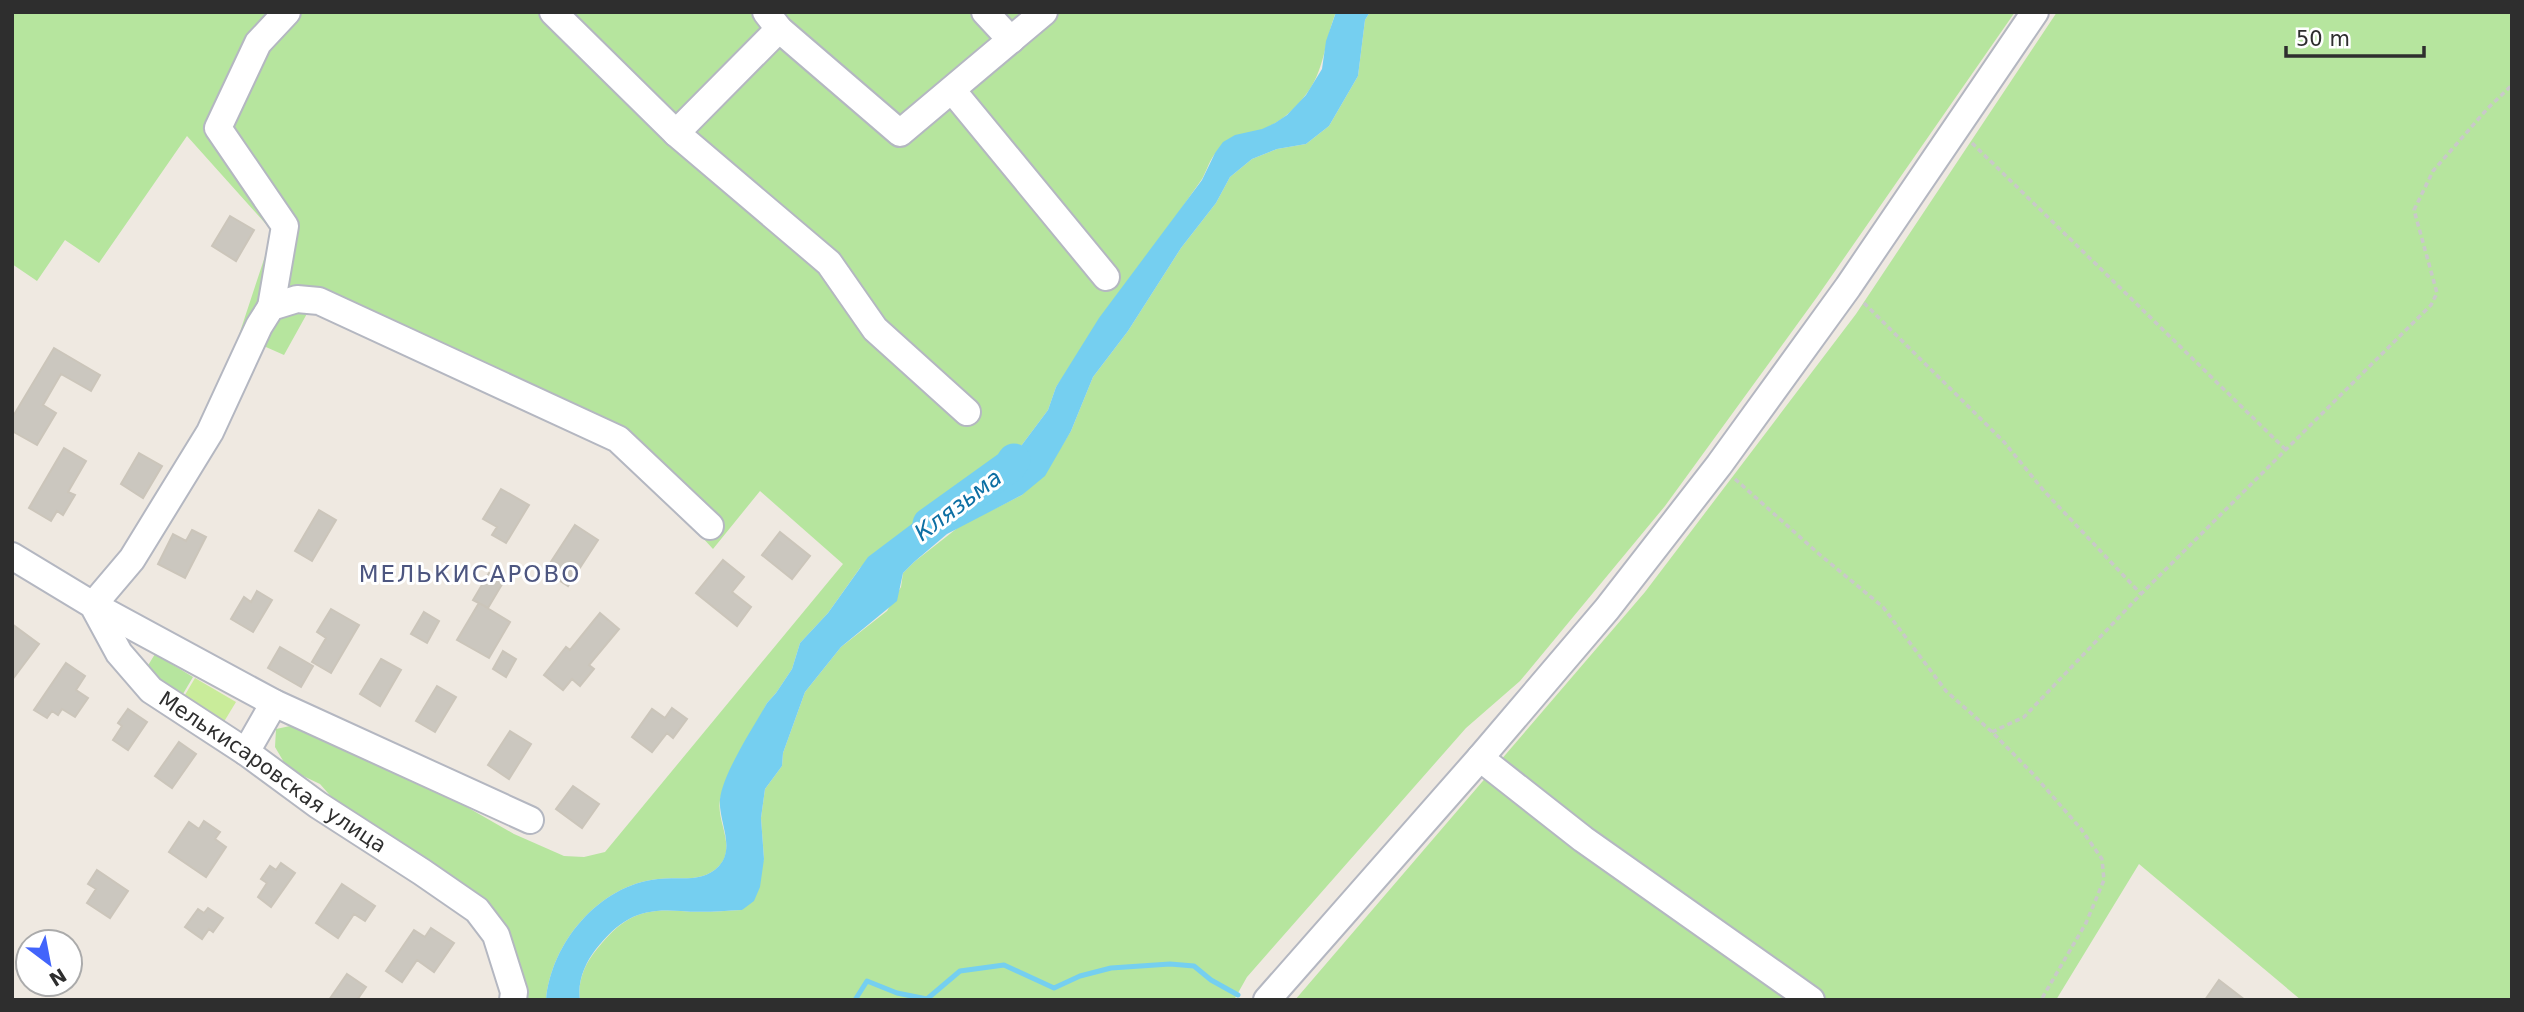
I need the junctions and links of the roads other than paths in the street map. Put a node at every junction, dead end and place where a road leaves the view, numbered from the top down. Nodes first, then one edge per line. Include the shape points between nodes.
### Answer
1 (287, 12) edge
2 (553, 12) edge
3 (985, 12) edge
4 (1045, 12) edge
5 (2035, 12) edge
6 (772, 21) edge
7 (1011, 40) junction
8 (952, 90) junction
9 (676, 133) junction
10 (1106, 277) dead end
11 (271, 307) junction
12 (967, 412) dead end
13 (710, 526) dead end
14 (12, 556) edge
15 (93, 604) junction
16 (274, 703) junction
17 (246, 752) junction
18 (1480, 758) junction
19 (530, 820) dead end
20 (513, 1000) edge
21 (1267, 1000) edge
22 (1811, 1000) edge

1 - 11 street via 258,43 218,128 285,226
2 - 9 street
3 - 7 street
4 - 7 street
5 - 18 street via 1848,287 1719,465 1607,609
6 - 8 street via 900,134
6 - 9 street
7 - 8 street
8 - 10 street
9 - 12 street via 829,264 875,329
11 - 13 street via 297,299 319,301 618,439
11 - 15 street via 210,432 132,559
14 - 15 street
15 - 16 street
15 - 17 street, Мелькисаровская улица via 119,653 151,690
16 - 17 street
16 - 19 street
17 - 20 street, Мелькисаровская улица via 477,910 496,935
18 - 21 street
18 - 22 street via 1593,846

